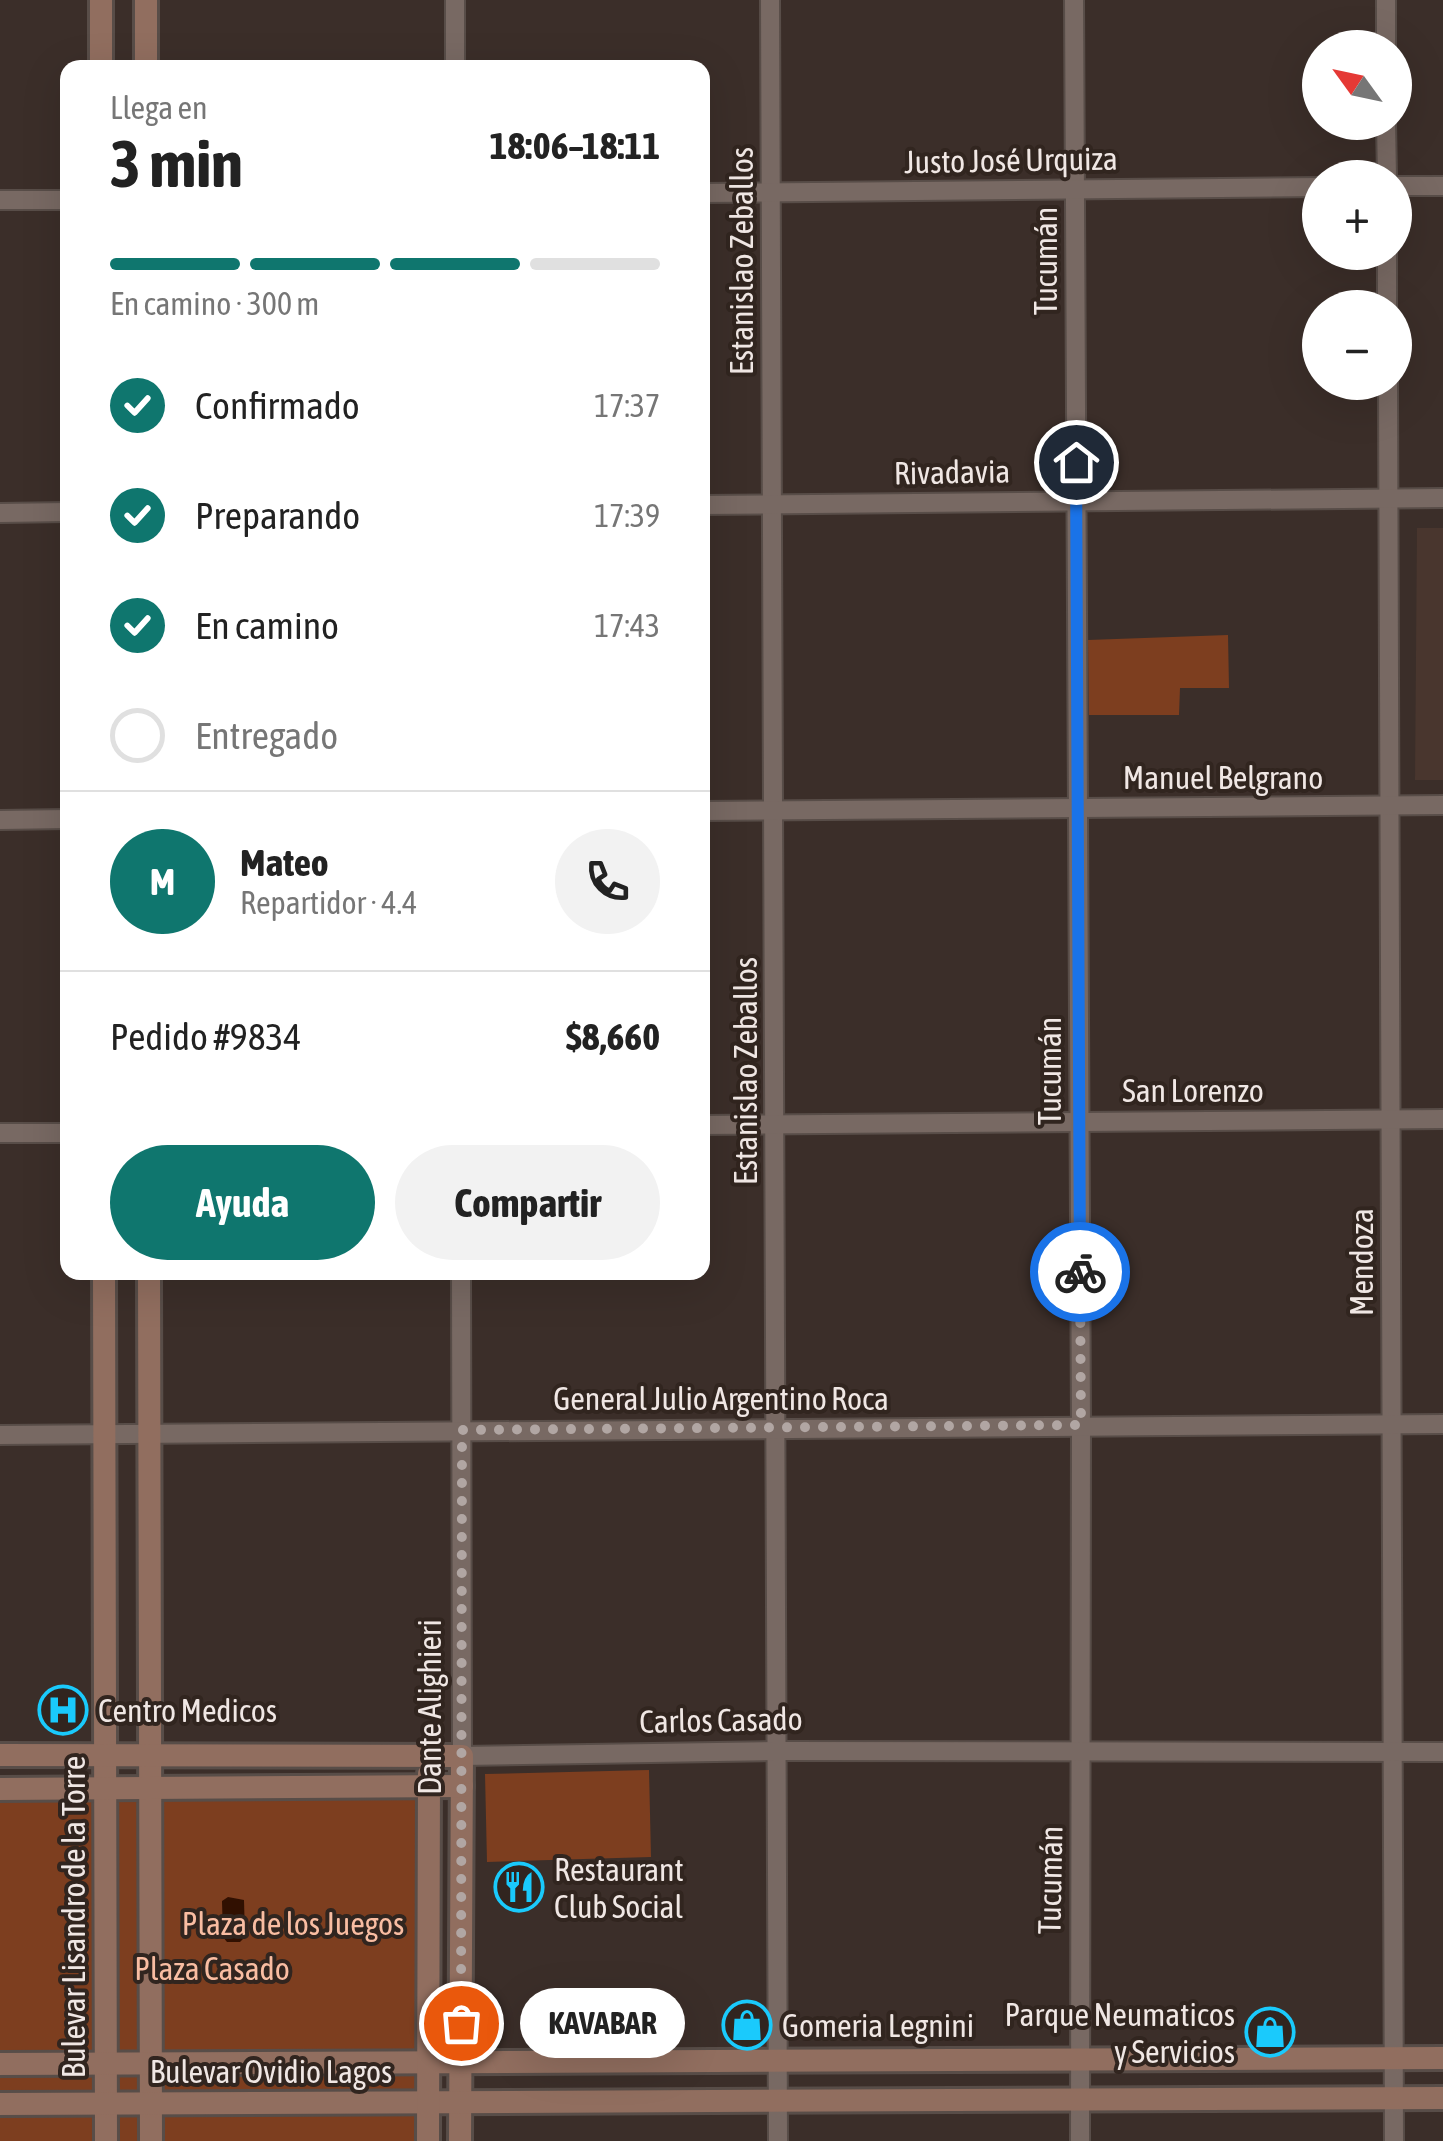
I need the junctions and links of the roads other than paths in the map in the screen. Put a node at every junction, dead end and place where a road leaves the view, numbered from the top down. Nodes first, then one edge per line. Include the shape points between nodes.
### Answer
1 (101, 0) edge
2 (146, 0) edge
3 (455, 0) edge
4 (770, 0) edge
5 (1074, 0) edge
6 (1386, 0) edge
7 (1386, 30) edge
8 (101, 60) edge
9 (146, 60) edge
10 (455, 60) edge
11 (1412, 186) edge
12 (1443, 186) edge
13 (1302, 187) edge
14 (1075, 189) junction
15 (710, 192) edge
16 (770, 192) junction
17 (0, 200) edge
18 (60, 200) edge
19 (1388, 400) edge
20 (1443, 498) edge
21 (1388, 499) junction
22 (1076, 501) junction
23 (710, 504) edge
24 (772, 504) junction
25 (0, 512) edge
26 (60, 512) edge
27 (1389, 805) junction
28 (1443, 805) edge
29 (1077, 808) junction
30 (774, 810) junction
31 (710, 811) edge
32 (60, 819) edge
33 (0, 820) edge
34 (1443, 1119) edge
35 (1080, 1120) junction
36 (1390, 1120) junction
37 (775, 1124) junction
38 (710, 1125) edge
39 (0, 1133) edge
40 (60, 1133) edge
41 (104, 1280) edge
42 (149, 1280) edge
43 (461, 1280) edge
44 (1443, 1424) edge
45 (1081, 1425) junction
46 (1392, 1425) junction
47 (776, 1428) junction
48 (462, 1430) junction
49 (104, 1434) junction
50 (149, 1434) junction
51 (0, 1435) edge
52 (775, 1751) junction
53 (1081, 1751) junction
54 (1443, 1752) edge
55 (1392, 1753) junction
56 (0, 1754) edge
57 (105, 1755) junction
58 (430, 1755) junction
59 (148, 1756) junction
60 (462, 1756) junction
61 (462, 1786) junction
62 (0, 1788) edge
63 (429, 1788) junction
64 (105, 1789) junction
65 (148, 1790) junction
66 (1078, 2058) junction
67 (1394, 2058) junction
68 (1443, 2058) edge
69 (778, 2060) junction
70 (429, 2062) junction
71 (461, 2062) junction
72 (106, 2063) junction
73 (150, 2063) junction
74 (0, 2064) edge
75 (1079, 2098) junction
76 (1394, 2098) junction
77 (1443, 2098) edge
78 (460, 2100) junction
79 (778, 2100) junction
80 (106, 2103) junction
81 (150, 2103) junction
82 (428, 2103) junction
83 (0, 2104) edge
84 (106, 2141) edge
85 (150, 2141) edge
86 (428, 2141) edge
87 (460, 2141) edge
88 (778, 2141) edge
89 (1080, 2141) edge
90 (1394, 2141) edge

1 - 8 main road
2 - 9 main road
3 - 10 street
4 - 16 street, Estanislao Zeballos
5 - 14 street, Tucumán
6 - 7 street
11 - 12 street
13 - 14 street, Justo José Urquiza
14 - 16 street, Justo José Urquiza
14 - 22 street, Tucumán
15 - 16 street, Justo José Urquiza
16 - 24 street, Estanislao Zeballos
17 - 18 street
19 - 21 street, Mendoza
20 - 21 street, Rivadavia
21 - 22 street, Rivadavia
21 - 27 street, Mendoza
22 - 24 street, Rivadavia
22 - 29 street, Tucumán
23 - 24 street, Rivadavia
24 - 30 street, Estanislao Zeballos
25 - 26 street
27 - 28 street, Manuel Belgrano
27 - 29 street, Manuel Belgrano
27 - 36 street, Mendoza
29 - 30 street, Manuel Belgrano
29 - 35 street, Tucumán
30 - 31 street, Manuel Belgrano
30 - 37 street, Estanislao Zeballos
32 - 33 street
34 - 36 street, San Lorenzo
35 - 36 street, San Lorenzo
35 - 37 street, San Lorenzo
35 - 45 street, Tucumán
36 - 46 street, Mendoza
37 - 38 street, San Lorenzo
37 - 47 street, Estanislao Zeballos
39 - 40 street
41 - 49 main road, Bulevar Lisandro de la Torre
42 - 50 main road
43 - 48 street, Dante Alighieri
44 - 46 street, General Julio Argentino Roca
45 - 46 street, General Julio Argentino Roca
45 - 47 street, General Julio Argentino Roca
45 - 53 street, Tucumán
46 - 55 street, Mendoza
47 - 48 street, General Julio Argentino Roca
47 - 52 street, Estanislao Zeballos
48 - 50 street, General Julio Argentino Roca
48 - 60 street, Dante Alighieri
49 - 50 street, General Julio Argentino Roca
49 - 51 street, General Julio Argentino Roca
49 - 57 main road, Bulevar Lisandro de la Torre
50 - 59 main road
52 - 53 street, Carlos Casado
52 - 60 street, Carlos Casado
52 - 69 street, Estanislao Zeballos
53 - 55 street, Carlos Casado
53 - 66 street, Tucumán
54 - 55 street, Carlos Casado
55 - 67 street, Mendoza
56 - 57 main road, Carlos Casado
57 - 59 main road, Carlos Casado
57 - 64 main road, Bulevar Lisandro de la Torre
58 - 59 main road, Carlos Casado
58 - 60 main road, Carlos Casado
58 - 63 main road, Dante Alighieri
59 - 65 main road
60 - 61 main road, Dante Alighieri
61 - 63 main road
61 - 71 main road, Dante Alighieri
62 - 64 main road
63 - 65 main road
63 - 70 main road, Dante Alighieri
64 - 65 main road
64 - 72 main road, Bulevar Lisandro de la Torre
65 - 73 main road
66 - 67 main road, Bulevar Ovidio Lagos
66 - 69 main road, Bulevar Ovidio Lagos
66 - 75 street, Tucumán
67 - 68 main road, Bulevar Ovidio Lagos
67 - 76 street, Mendoza
69 - 71 main road, Bulevar Ovidio Lagos
69 - 79 street, Estanislao Zeballos
70 - 71 main road, Bulevar Ovidio Lagos
70 - 73 main road, Bulevar Ovidio Lagos
70 - 82 main road, Dante Alighieri
71 - 78 main road, Dante Alighieri
72 - 73 main road, Bulevar Ovidio Lagos
72 - 74 main road, Bulevar Ovidio Lagos
72 - 80 main road, Bulevar Lisandro de la Torre
73 - 81 main road
75 - 76 main road, Bulevar Ovidio Lagos
75 - 79 main road, Bulevar Ovidio Lagos
75 - 89 street, Tucumán
76 - 77 main road, Bulevar Ovidio Lagos
76 - 90 street, Mendoza
78 - 79 main road, Bulevar Ovidio Lagos
78 - 82 main road, Bulevar Ovidio Lagos
78 - 87 main road, Dante Alighieri
79 - 88 street, Estanislao Zeballos
80 - 81 main road, Bulevar Ovidio Lagos
80 - 83 main road, Bulevar Ovidio Lagos
80 - 84 main road, Bulevar Lisandro de la Torre
81 - 82 main road, Bulevar Ovidio Lagos
81 - 85 main road
82 - 86 main road, Dante Alighieri

